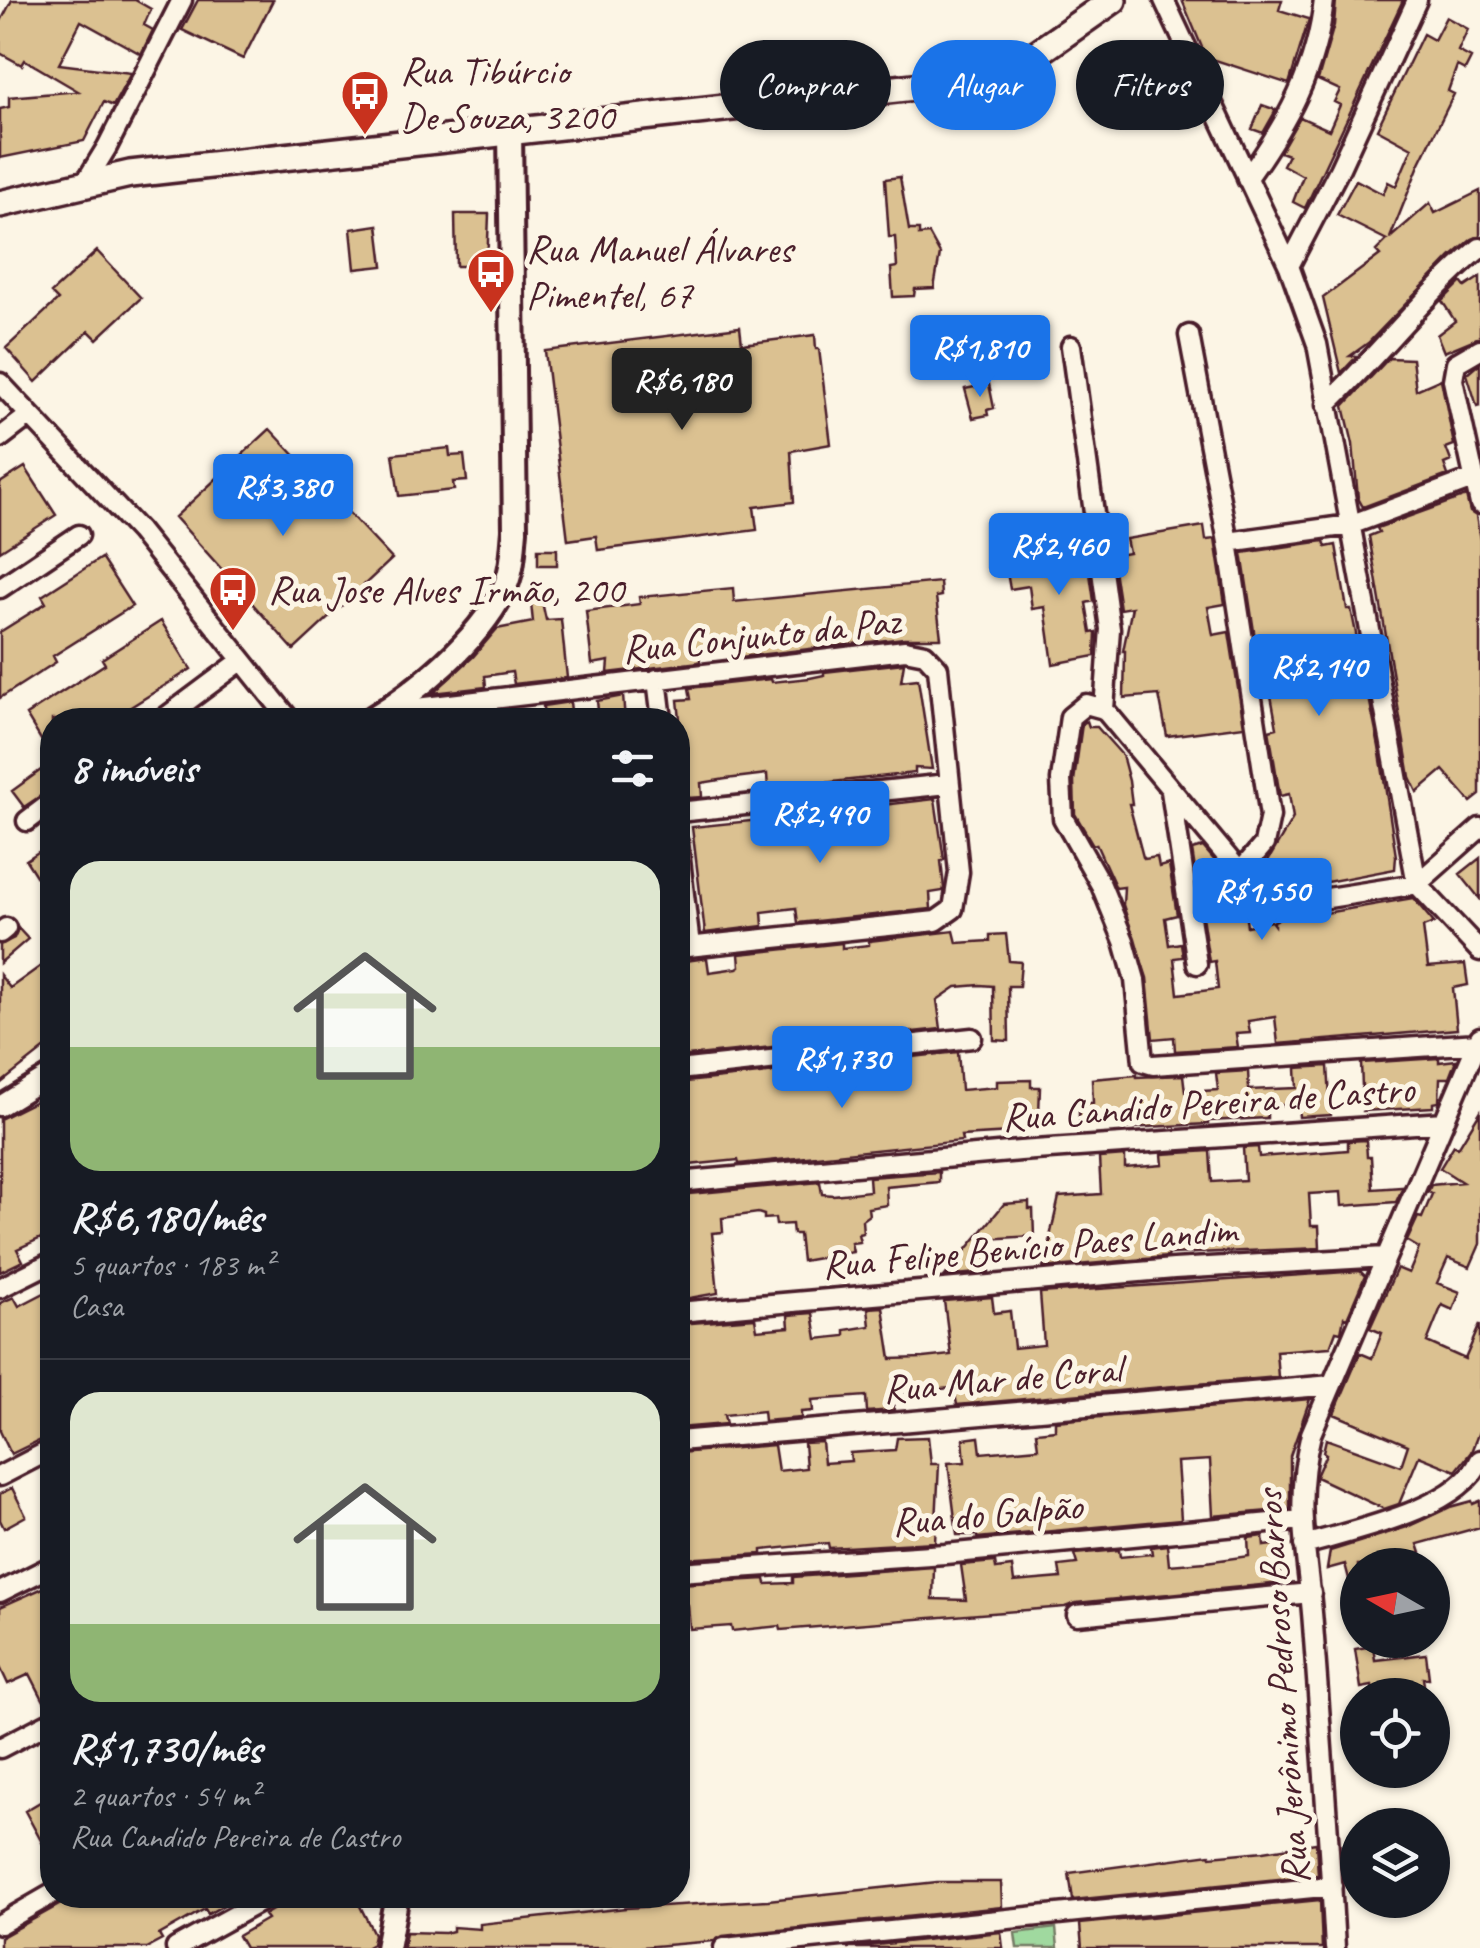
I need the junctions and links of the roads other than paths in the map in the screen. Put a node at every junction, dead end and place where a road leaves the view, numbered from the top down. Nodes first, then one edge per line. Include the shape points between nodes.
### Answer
1 (182, 0) edge
2 (1113, 0) edge
3 (1164, 0) edge
4 (1324, 0) edge
5 (1416, 0) edge
6 (510, 132) junction
7 (1248, 179) junction
8 (85, 183) junction
9 (0, 204) edge
10 (1480, 248) edge
11 (1288, 266) junction
12 (1190, 334) dead end
13 (1070, 346) dead end
14 (1480, 349) edge
15 (0, 382) edge
16 (1327, 404) junction
17 (30, 415) junction
18 (0, 438) edge
19 (1475, 478) junction
20 (1480, 504) edge
21 (1350, 526) junction
22 (79, 535) dead end
23 (1228, 542) junction
24 (0, 588) edge
25 (241, 661) junction
26 (657, 679) junction
27 (1100, 706) junction
28 (178, 708) edge
29 (280, 708) edge
30 (388, 708) edge
31 (442, 708) edge
32 (661, 708) edge
33 (948, 784) junction
34 (1170, 787) junction
35 (40, 811) edge
36 (690, 811) edge
37 (27, 821) dead end
38 (1480, 828) edge
39 (1240, 872) junction
40 (1417, 884) junction
41 (690, 946) edge
42 (1480, 952) edge
43 (1197, 964) dead end
44 (972, 1038) dead end
45 (1479, 1040) edge
46 (690, 1069) edge
47 (40, 1081) edge
48 (0, 1106) edge
49 (1444, 1122) junction
50 (690, 1181) edge
51 (1386, 1257) junction
52 (40, 1268) edge
53 (0, 1288) edge
54 (690, 1311) edge
55 (1332, 1385) junction
56 (690, 1440) edge
57 (40, 1455) edge
58 (1480, 1460) edge
59 (0, 1476) edge
60 (1302, 1520) junction
61 (1304, 1545) junction
62 (690, 1571) edge
63 (40, 1572) edge
64 (0, 1592) edge
65 (1311, 1593) junction
66 (1077, 1615) dead end
67 (40, 1727) edge
68 (0, 1748) edge
69 (1332, 1886) junction
70 (40, 1901) edge
71 (248, 1908) edge
72 (395, 1908) edge
73 (0, 1924) edge
74 (176, 1948) edge
75 (387, 1948) edge
76 (724, 1948) edge
77 (1334, 1948) edge

1 - 8 street
2 - 6 main road via 1026,61 960,82
3 - 7 street
4 - 7 street via 1312,65
5 - 11 street
6 - 8 main road
6 - 30 street via 512,565 504,590 466,642
7 - 11 street
8 - 9 main road
10 - 16 street
11 - 16 street via 1317,344
12 - 23 street
13 - 27 street via 1110,629
14 - 19 street via 1453,371
15 - 17 street
16 - 21 street
17 - 18 street
17 - 25 street via 139,531
19 - 20 street
19 - 21 street
21 - 23 street
21 - 40 street
22 - 24 street
23 - 39 street via 1270,816 1264,844
25 - 28 street
25 - 29 street
26 - 31 street, Rua Conjunto da Paz
26 - 32 street
26 - 33 street, Rua Conjunto da Paz via 916,650 938,668
27 - 34 street
27 - 45 street via 1080,706 1070,717 1063,818 1113,911 1134,980 1143,1062
33 - 36 street
33 - 41 street, Rua Conjunto da Paz via 958,884 953,910 936,921
34 - 39 street
34 - 43 street
35 - 37 street
38 - 40 street
39 - 40 street via 1273,898 1296,903
40 - 42 street
44 - 46 street
45 - 49 street, Rua Jerônimo Pedroso Barros
47 - 48 street
49 - 50 street, Rua Candido Pereira de Castro
49 - 51 street, Rua Jerônimo Pedroso Barros
51 - 54 street, Rua Felipe Benício Paes Landim
51 - 55 street, Rua Jerônimo Pedroso Barros
52 - 53 street
55 - 56 street, Rua Mar de Coral
55 - 60 street, Rua Jerônimo Pedroso Barros via 1302,1469
57 - 59 street
58 - 61 street via 1470,1478 1435,1500
60 - 61 street, Rua Jerônimo Pedroso Barros
60 - 62 street, Rua do Galpão
61 - 65 street, Rua Jerônimo Pedroso Barros
63 - 64 street
65 - 66 street
65 - 69 street, Rua Jerônimo Pedroso Barros
67 - 68 street
69 - 76 street
69 - 77 street, Rua Jerônimo Pedroso Barros
70 - 73 street
71 - 74 street
72 - 75 street

